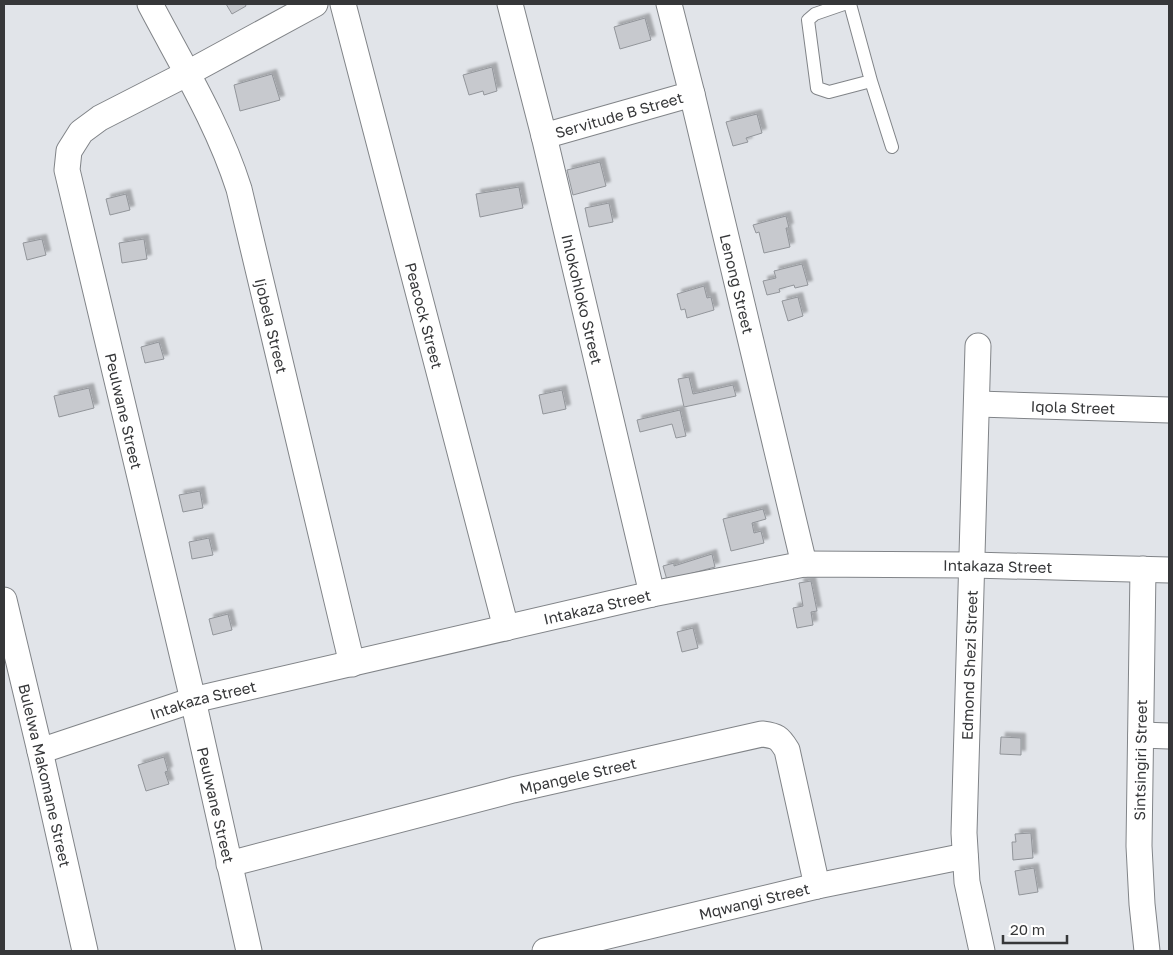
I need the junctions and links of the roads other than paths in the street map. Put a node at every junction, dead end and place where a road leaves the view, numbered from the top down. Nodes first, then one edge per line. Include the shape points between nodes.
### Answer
1 (150, 4) edge
2 (314, 4) edge
3 (343, 4) edge
4 (510, 4) edge
5 (669, 4) edge
6 (844, 4) edge
7 (850, 4) edge
8 (188, 73) junction
9 (871, 81) junction
10 (692, 94) junction
11 (544, 136) junction
12 (892, 147) dead end
13 (978, 346) dead end
14 (978, 404) junction
15 (1169, 410) edge
16 (804, 564) junction
17 (972, 565) junction
18 (1143, 569) junction
19 (1169, 570) edge
20 (652, 594) junction
21 (4, 600) edge
22 (506, 628) junction
23 (352, 664) junction
24 (193, 700) junction
25 (1141, 735) junction
26 (1169, 736) edge
27 (40, 751) junction
28 (965, 856) junction
29 (229, 864) junction
30 (817, 886) junction
31 (84, 951) edge
32 (250, 951) edge
33 (545, 951) edge
34 (982, 951) edge
35 (1147, 951) edge

1 - 8 street, Ijobela Street
2 - 8 street, Peulwane Street
3 - 22 street, Peacock Street
4 - 11 street, Ihlokohloko Street
5 - 10 street, Lenong Street
6 - 9 lane via 815,14 808,20 817,88 829,92
7 - 9 lane
8 - 23 street, Ijobela Street via 218,131 239,189
8 - 24 street, Peulwane Street via 100,118 81,132 69,151 68,170
9 - 12 lane
10 - 11 street, Servitude B Street
10 - 16 street, Lenong Street
11 - 20 street, Ihlokohloko Street
13 - 14 street, Edmond Shezi Street
14 - 15 street, Iqola Street
14 - 17 street, Edmond Shezi Street
16 - 17 street, Intakaza Street
16 - 20 street, Intakaza Street
17 - 18 street, Intakaza Street
17 - 28 street, Edmond Shezi Street
18 - 19 street, Intakaza Street
18 - 25 street, Sintsingiri Street
20 - 22 street, Intakaza Street
21 - 27 street, Bulelwa Makomane Street
22 - 23 street, Intakaza Street
23 - 24 street, Intakaza Street
24 - 27 street, Intakaza Street
24 - 29 street, Peulwane Street
25 - 26 street
25 - 35 street, Sintsingiri Street via 1139,846
27 - 31 street, Bulelwa Makomane Street
28 - 30 street, Mqwangi Street
28 - 34 street, Edmond Shezi Street via 967,882
29 - 30 street, Mpangele Street via 513,790 762,734 780,739 787,750
29 - 32 street, Peulwane Street
30 - 33 street, Mqwangi Street

